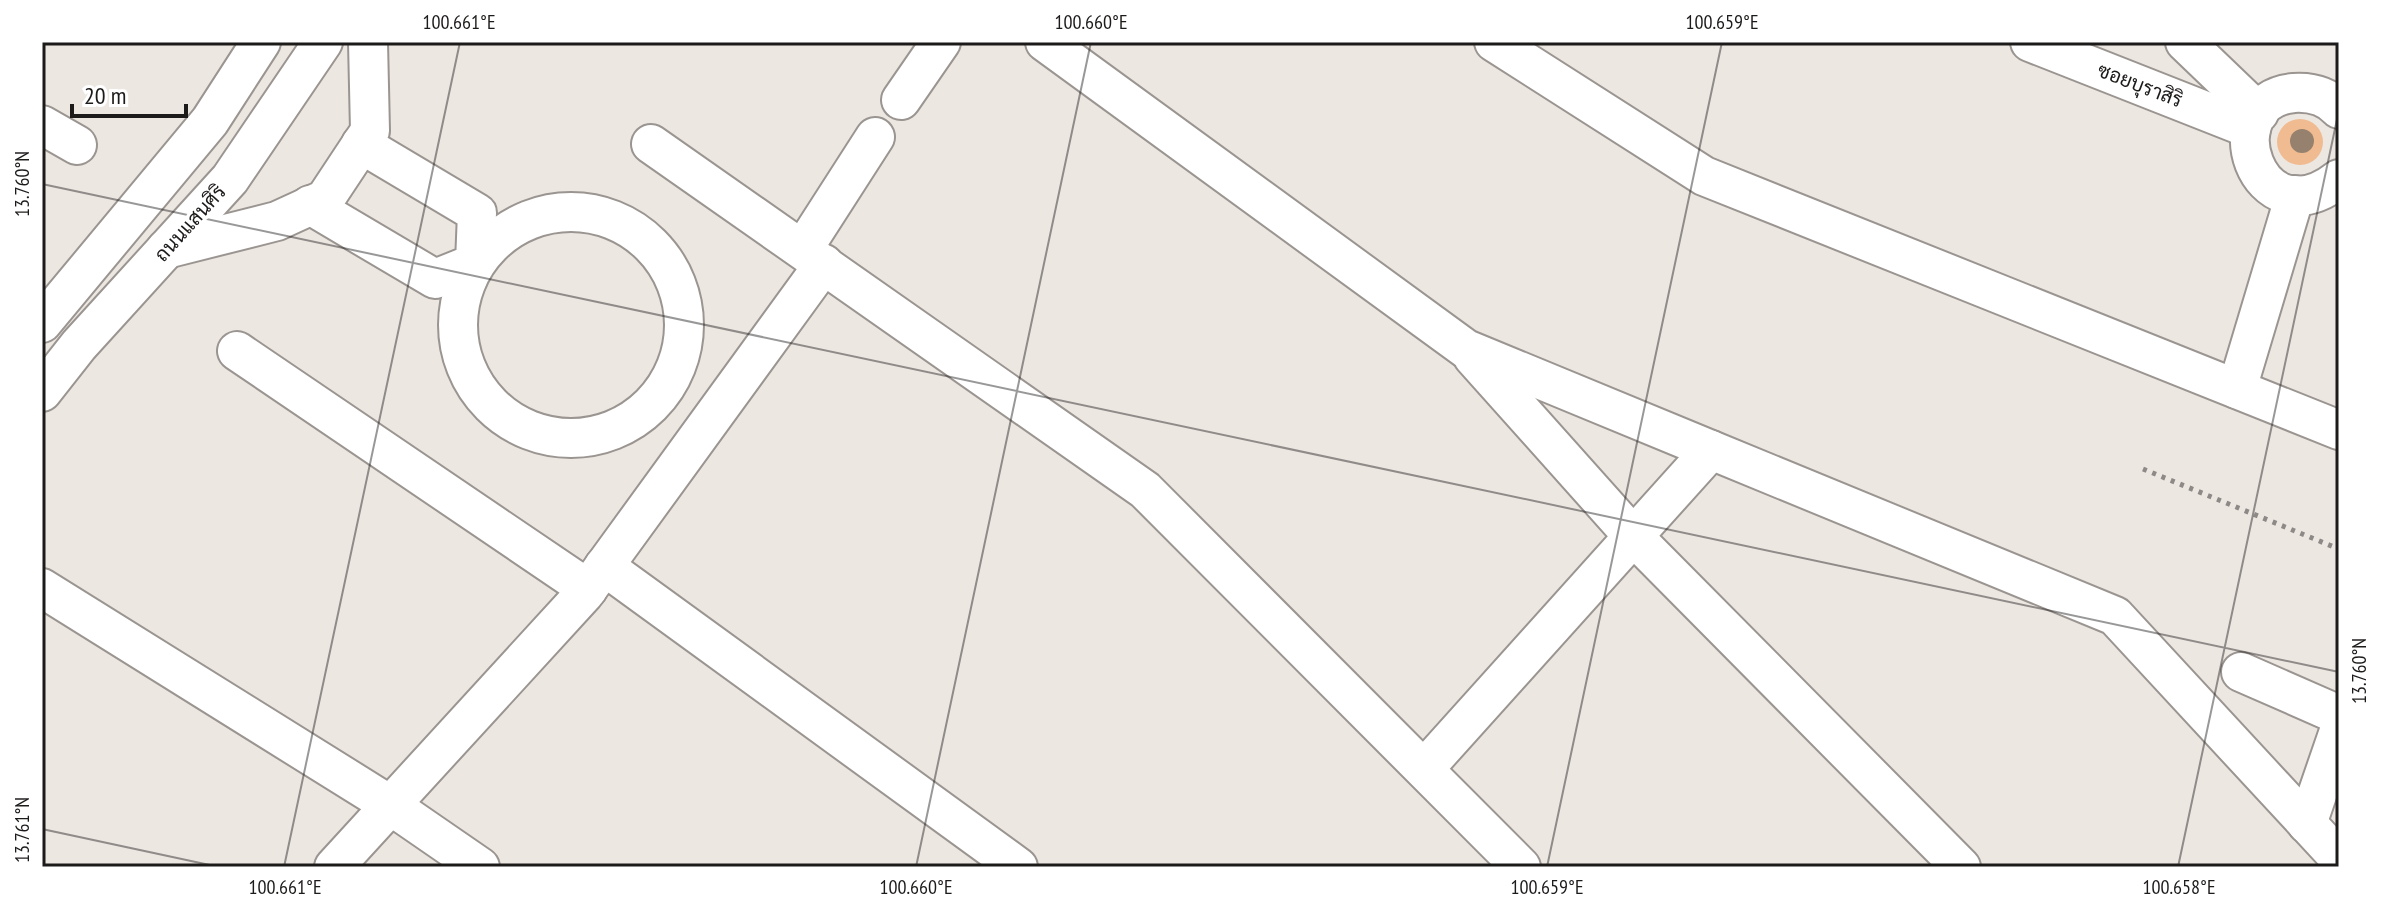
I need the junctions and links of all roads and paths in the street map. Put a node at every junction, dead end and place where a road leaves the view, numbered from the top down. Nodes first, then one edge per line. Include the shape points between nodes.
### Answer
1 (261, 42) edge
2 (323, 42) edge
3 (368, 42) edge
4 (941, 42) edge
5 (1045, 42) edge
6 (1494, 42) edge
7 (2030, 42) edge
8 (2185, 42) edge
9 (901, 100) dead end
10 (2338, 105) edge
11 (2255, 121) junction
12 (42, 125) edge
13 (875, 137) dead end
14 (361, 144) junction
15 (651, 144) dead end
16 (77, 145) dead end
17 (2339, 179) edge
18 (160, 183) junction
19 (2295, 195) junction
20 (310, 205) junction
21 (197, 215) junction
22 (166, 249) junction
23 (814, 257) junction
24 (475, 263) junction
25 (42, 323) edge
26 (1466, 349) junction
27 (237, 351) dead end
28 (2237, 389) junction
29 (42, 392) edge
30 (662, 394) junction
31 (711, 419) junction
32 (2339, 430) edge
33 (1711, 450) junction
34 (2143, 469) dead end
35 (1633, 536) junction
36 (2339, 549) edge
37 (596, 577) junction
38 (42, 588) edge
39 (2241, 672) dead end
40 (2339, 715) edge
41 (2339, 731) edge
42 (1424, 769) junction
43 (390, 805) junction
44 (2307, 824) junction
45 (2339, 858) edge
46 (334, 867) edge
47 (480, 867) edge
48 (1018, 867) edge
49 (1521, 867) edge
50 (1961, 867) edge

1 - 18 street via 210,121
2 - 21 street, ถนนแสนศิริ via 230,179
3 - 14 street via 370,131
4 - 9 street
5 - 26 street
6 - 28 street via 1704,176
7 - 11 street, ซอยบุราสิริ
8 - 11 street
10 - 11 street via 2306,92 2288,93 2272,100
11 - 19 street via 2249,147 2253,164 2277,190
12 - 16 street
13 - 23 street
14 - 20 street via 325,199
14 - 24 street via 477,213
15 - 23 street
17 - 19 street via 2313,194
18 - 21 street
18 - 25 street
19 - 28 street
20 - 22 street via 277,221
20 - 24 street via 435,279
21 - 22 street, ถนนแสนศิริ
22 - 29 street, ถนนแสนศิริ
23 - 31 street
23 - 42 street via 1145,490
24 - 30 street via 460,299 458,338 469,375 492,406 524,428 562,437 600,435 636,418
24 - 30 street via 499,236 531,218 567,211 603,216 637,232 663,257 680,289 685,326 680,361
26 - 33 street
26 - 35 street
27 - 37 street
28 - 32 street
30 - 31 street
31 - 37 street
33 - 35 street
33 - 44 street via 2115,616
34 - 36 path
35 - 42 street
35 - 50 street
37 - 43 street
37 - 48 street
38 - 43 street
39 - 40 street
41 - 44 street
42 - 49 street
43 - 46 street
43 - 47 street
44 - 45 street

